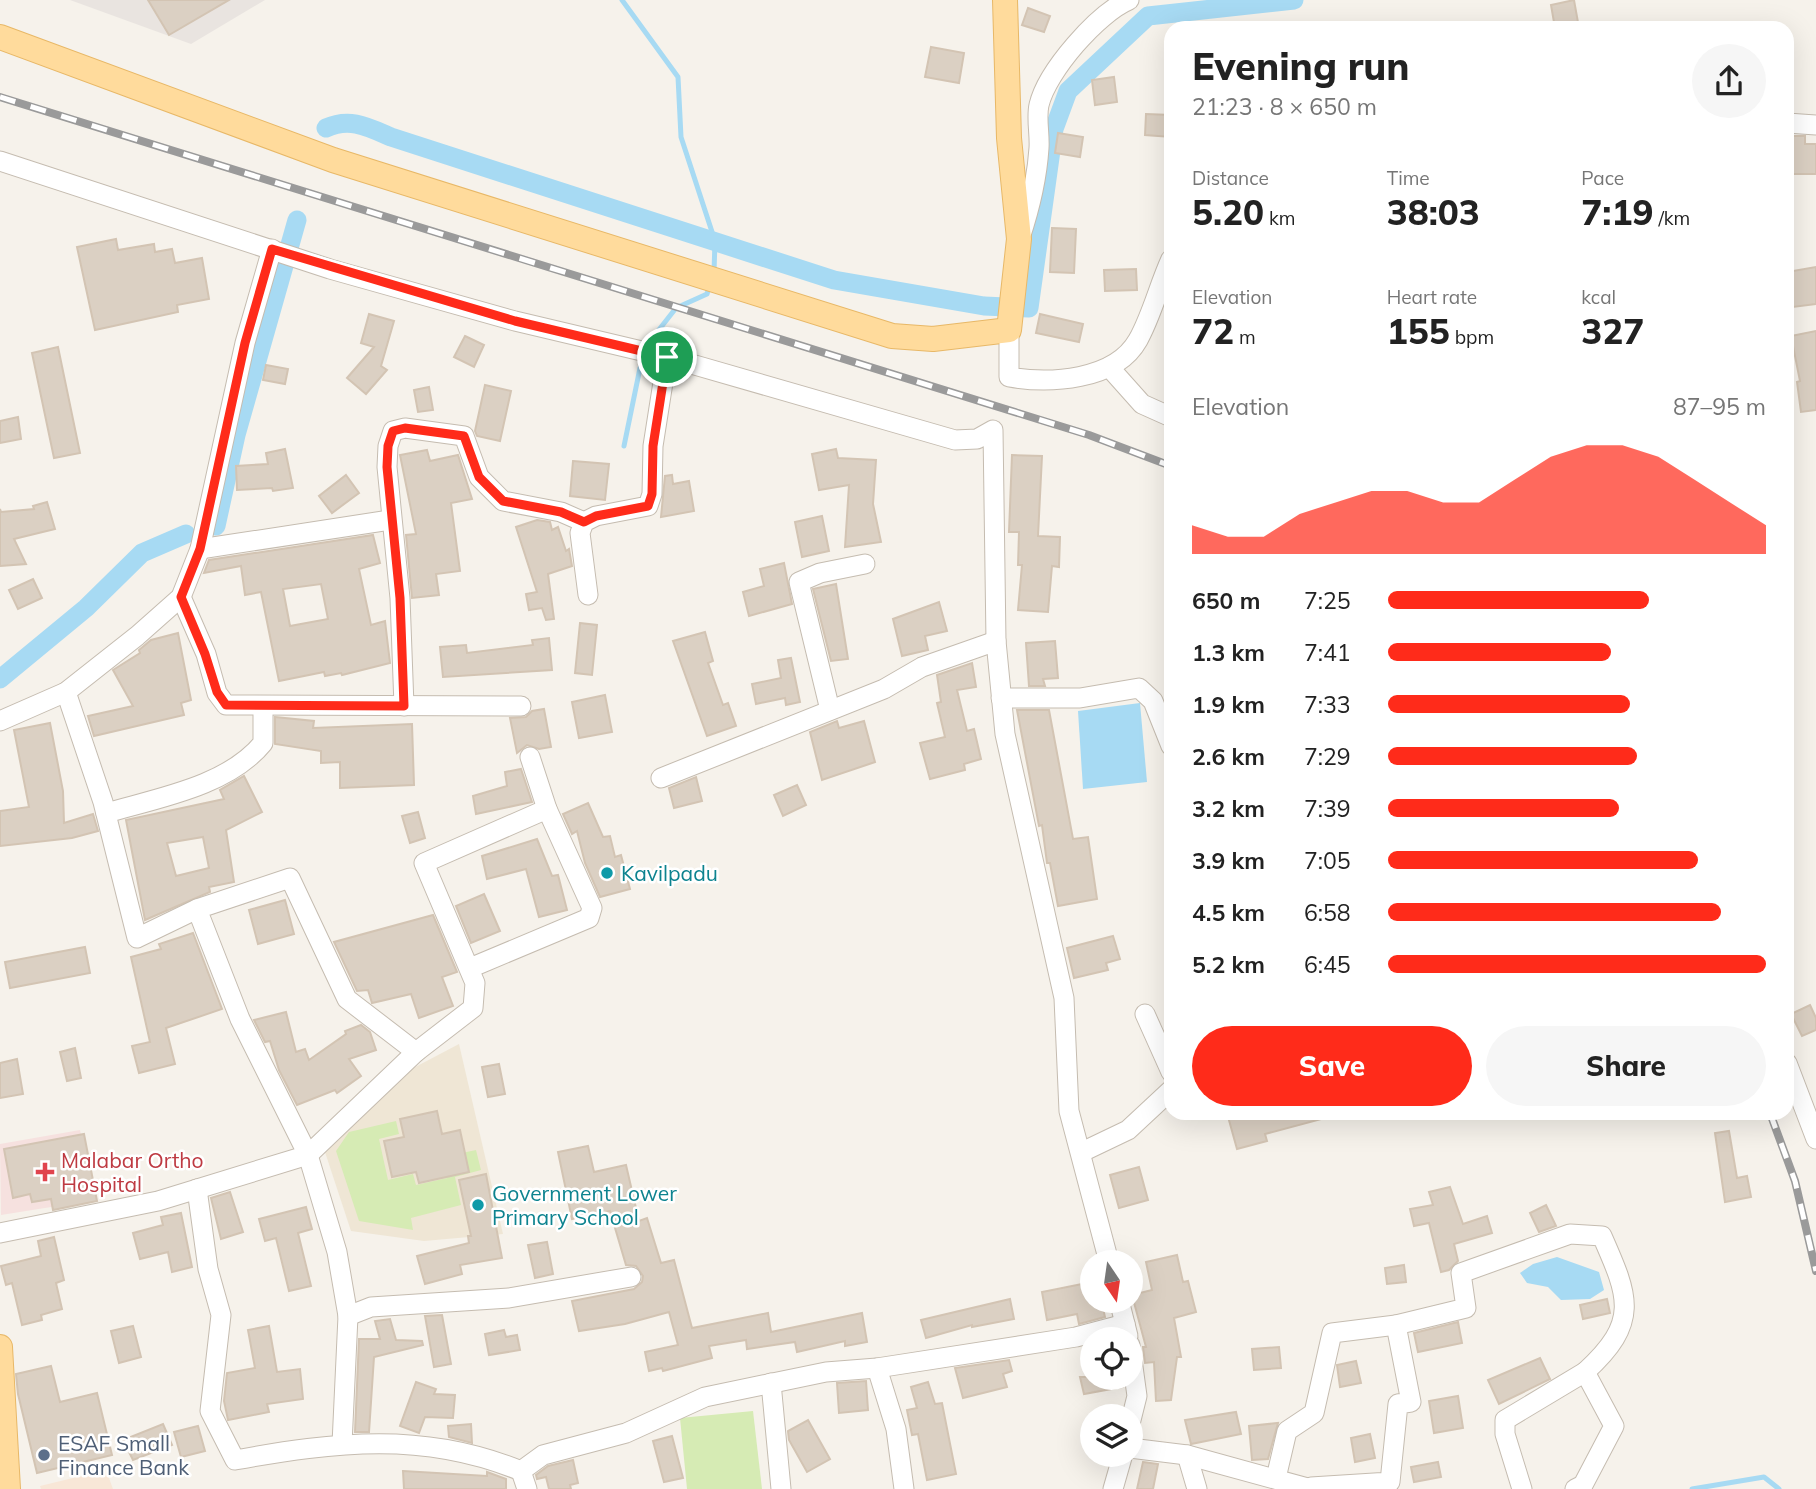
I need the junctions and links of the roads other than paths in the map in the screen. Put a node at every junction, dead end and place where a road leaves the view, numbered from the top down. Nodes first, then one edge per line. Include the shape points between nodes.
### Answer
1 (1005, 0) edge
2 (1129, 0) edge
3 (0, 37) edge
4 (1794, 123) edge
5 (1816, 125) edge
6 (0, 161) edge
7 (1020, 239) junction
8 (272, 249) junction
9 (1164, 277) edge
10 (1009, 330) junction
11 (667, 357) junction
12 (1109, 367) junction
13 (1164, 414) edge
14 (390, 520) junction
15 (584, 522) junction
16 (201, 540) junction
17 (865, 564) dead end
18 (588, 595) dead end
19 (181, 597) junction
20 (996, 641) junction
21 (66, 692) junction
22 (1001, 698) junction
23 (263, 706) junction
24 (404, 706) junction
25 (521, 706) dead end
26 (830, 710) junction
27 (0, 721) edge
28 (1164, 728) edge
29 (530, 757) dead end
30 (661, 778) dead end
31 (547, 809) junction
32 (106, 813) junction
33 (197, 909) junction
34 (470, 968) junction
35 (1144, 1014) dead end
36 (416, 1052) junction
37 (1164, 1057) edge
38 (1794, 1081) edge
39 (1164, 1097) edge
40 (1816, 1139) edge
41 (1082, 1152) junction
42 (308, 1155) junction
43 (197, 1189) junction
44 (0, 1233) edge
45 (1106, 1250) edge
46 (631, 1277) dead end
47 (348, 1316) junction
48 (1396, 1325) junction
49 (1080, 1336) edge
50 (0, 1347) edge
51 (877, 1368) junction
52 (1585, 1372) junction
53 (771, 1383) junction
54 (342, 1444) junction
55 (1143, 1450) edge
56 (1187, 1455) junction
57 (1119, 1467) edge
58 (1276, 1478) junction
59 (524, 1480) edge
60 (1311, 1488) edge
61 (8, 1489) edge
62 (781, 1489) edge
63 (904, 1489) edge
64 (1113, 1489) edge
65 (1197, 1489) edge
66 (1522, 1489) edge
67 (1575, 1489) edge

1 - 7 main road via 1009,138
2 - 7 street via 1089,31 1055,71 1038,105 1037,167 1031,208
3 - 10 main road via 332,160 892,336 933,339
4 - 5 street
6 - 8 street
7 - 10 main road
8 - 11 street via 515,321
8 - 16 street via 245,343
9 - 12 street via 1138,342
10 - 12 street via 1009,377 1034,382
11 - 15 street via 648,506
11 - 20 street via 955,440 977,439 993,430
12 - 13 street via 1142,404
14 - 15 street via 388,446 393,431 405,428 464,436 479,477 503,501 561,512
14 - 16 street
14 - 24 street via 400,598
15 - 18 street via 580,533
16 - 19 street
17 - 26 street via 799,582
19 - 21 street
19 - 23 street via 226,705
20 - 22 street
20 - 26 street via 922,667 884,690
21 - 27 street
21 - 32 street
22 - 28 street via 1080,698 1139,688 1153,701
22 - 41 street via 1064,998 1069,1111
23 - 24 street
23 - 32 street via 264,743 248,762 186,789
24 - 25 street
26 - 30 street
29 - 31 street
31 - 34 street via 592,908 589,918
31 - 34 street via 424,863
32 - 33 street via 136,938
33 - 36 street via 290,878 347,999
33 - 42 street via 240,1019
34 - 36 street via 475,983 473,1008
35 - 37 street
36 - 42 street
38 - 40 street
39 - 41 street via 1128,1130
41 - 45 street
42 - 43 street
42 - 47 street via 337,1252
43 - 44 street
43 - 54 street via 208,1269 221,1315 210,1412 235,1460
46 - 47 street via 509,1298 371,1307
47 - 54 street
48 - 52 street via 1466,1308 1461,1273 1570,1234 1602,1236 1625,1288 1624,1322
48 - 58 street via 1332,1333 1314,1413 1287,1430
48 - 60 street via 1411,1402 1398,1404 1390,1482
49 - 51 street
50 - 61 main road
51 - 53 street
51 - 63 street via 896,1429
52 - 66 street via 1505,1420
52 - 67 street via 1614,1426 1583,1485
53 - 59 street via 705,1397 626,1433 543,1455
53 - 62 street
54 - 59 street via 421,1446 488,1457
55 - 56 street
56 - 58 street
56 - 65 street
57 - 64 street
58 - 60 street

